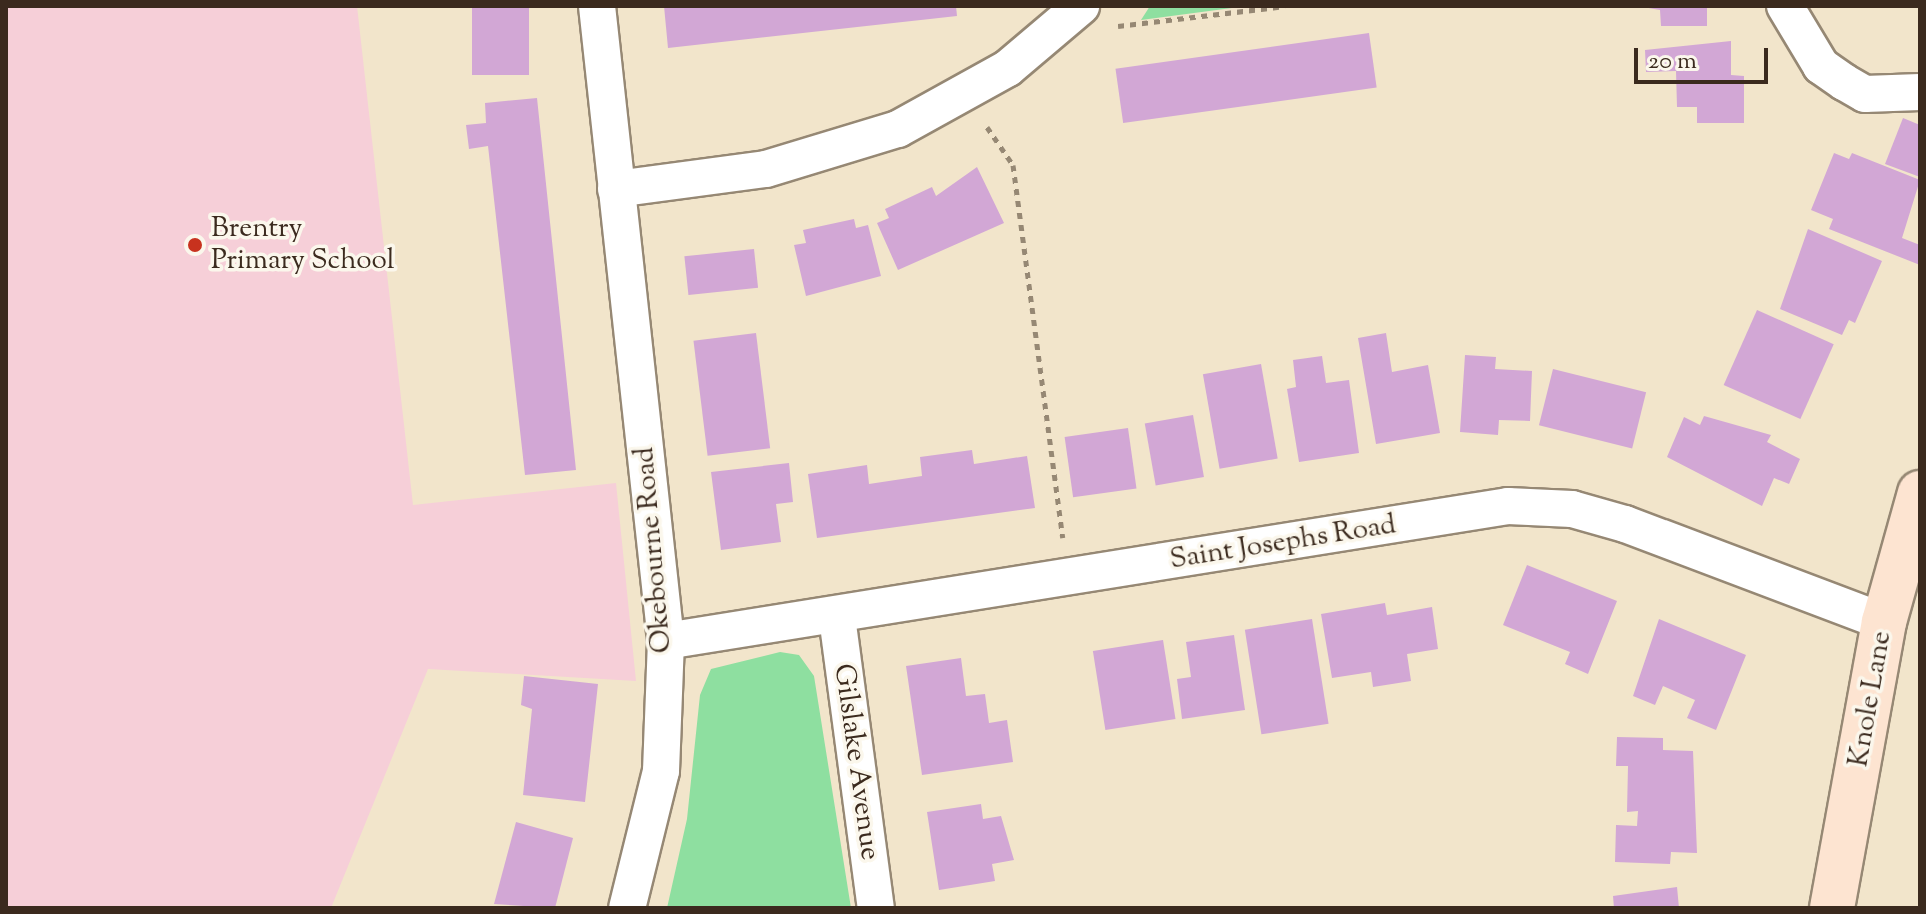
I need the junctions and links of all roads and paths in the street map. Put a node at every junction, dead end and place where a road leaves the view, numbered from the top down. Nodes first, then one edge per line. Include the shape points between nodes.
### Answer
1 (597, 6) edge
2 (1285, 6) edge
3 (1785, 6) edge
4 (1071, 16) edge
5 (1920, 92) edge
6 (965, 95) junction
7 (616, 189) junction
8 (1920, 493) edge
9 (1069, 579) junction
10 (837, 617) junction
11 (1884, 622) junction
12 (666, 641) junction
13 (627, 908) edge
14 (876, 908) edge
15 (1832, 908) edge

1 - 7 street, Okebourne Road
2 - 4 path
3 - 5 street via 1821,66 1844,82 1865,94
4 - 6 street
6 - 7 street via 898,129 766,169
6 - 9 path via 1013,165
7 - 12 street, Okebourne Road
8 - 11 street, Knole Lane
9 - 10 street, Saint Josephs Road
9 - 11 street, Saint Josephs Road via 1508,506 1572,509
10 - 12 street, Saint Josephs Road
10 - 14 street, Gilslake Avenue
11 - 15 street, Knole Lane
12 - 13 street, Okebourne Road via 661,771

